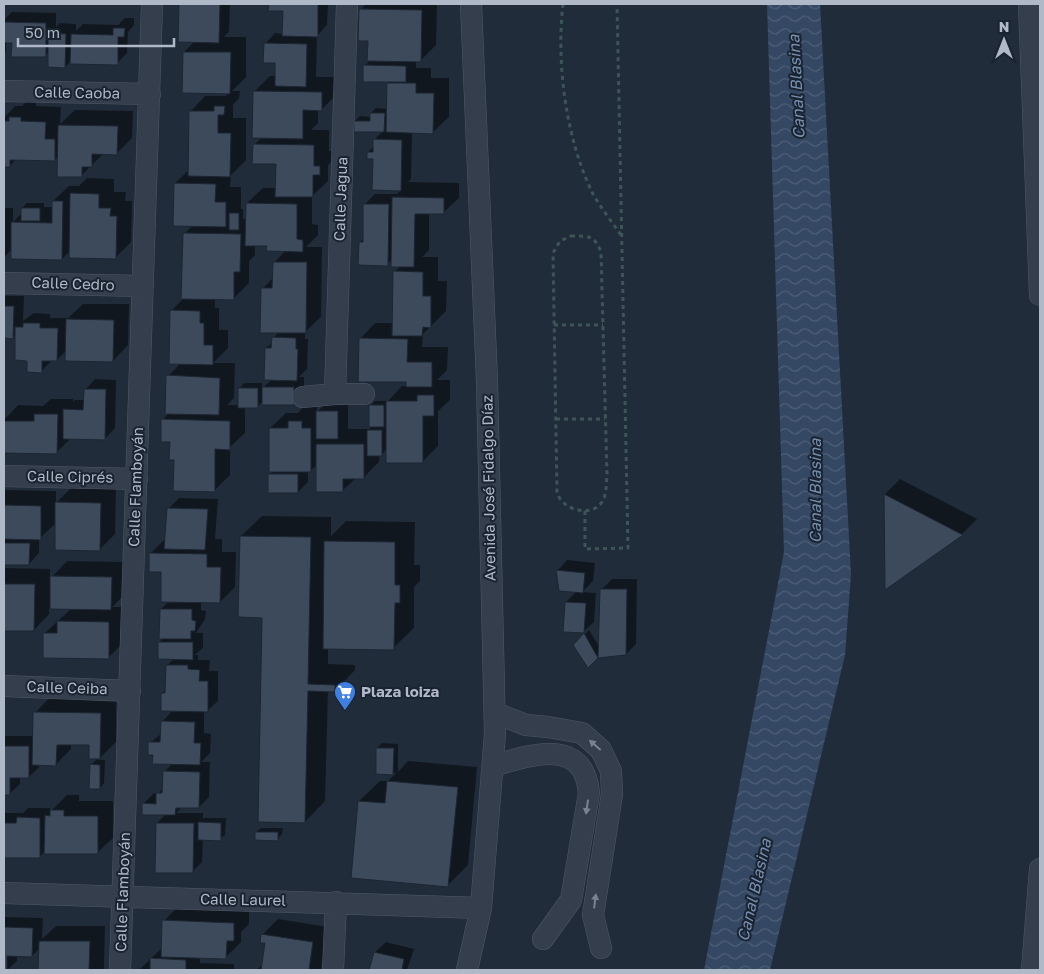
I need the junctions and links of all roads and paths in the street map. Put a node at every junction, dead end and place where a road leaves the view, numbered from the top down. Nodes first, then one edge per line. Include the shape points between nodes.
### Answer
1 (152, 4) edge
2 (347, 4) edge
3 (471, 4) edge
4 (563, 4) edge
5 (617, 4) edge
6 (1029, 4) edge
7 (4, 91) edge
8 (150, 94) junction
9 (622, 236) junction
10 (1040, 277) edge
11 (4, 282) edge
12 (142, 286) junction
13 (1040, 296) edge
14 (554, 325) junction
15 (603, 325) junction
16 (335, 394) junction
17 (364, 394) dead end
18 (303, 397) dead end
19 (556, 419) junction
20 (605, 419) junction
21 (4, 476) edge
22 (137, 479) junction
23 (585, 511) dead end
24 (4, 686) edge
25 (130, 690) junction
26 (495, 713) junction
27 (492, 766) junction
28 (1040, 869) edge
29 (4, 893) edge
30 (123, 897) junction
31 (336, 902) junction
32 (481, 908) junction
33 (543, 939) dead end
34 (601, 948) dead end
35 (120, 970) edge
36 (333, 970) edge
37 (467, 970) edge
38 (1032, 970) edge

1 - 8 street, Calle Flamboyán
2 - 16 street, Calle Jagua
3 - 26 street, Avenida José Fidalgo Díaz via 487,381
4 - 9 path via 560,25 562,76 573,138 594,194
5 - 9 path
6 - 10 street
7 - 8 street, Calle Caoba
8 - 12 street, Calle Flamboyán
9 - 23 path via 628,548 585,549
10 - 13 street
11 - 12 street, Calle Cedro
12 - 22 street, Calle Flamboyán
14 - 15 path
14 - 15 path via 553,254 560,241 571,236 589,236 597,242 601,252
14 - 19 path
15 - 20 path
16 - 17 street
16 - 18 street
19 - 20 path
19 - 20 path via 557,492 562,502 573,510 592,510 601,504 606,491
21 - 22 street, Calle Ciprés
22 - 25 street, Calle Flamboyán
24 - 25 street, Calle Ceiba
25 - 30 street, Calle Flamboyán
26 - 27 street, Avenida José Fidalgo Díaz
34 -> 26 street via 593,915 612,794 611,771 602,750 582,733 526,725
27 - 32 street, Avenida José Fidalgo Díaz
27 -> 33 street via 550,753 570,757 581,766 588,779 588,801 571,900
28 - 38 street
29 - 30 street, Calle Laurel
30 - 31 street, Calle Laurel
30 - 35 street, Calle Flamboyán
31 - 32 street, Calle Laurel
31 - 36 street
32 - 37 street, Avenida José Fidalgo Díaz

